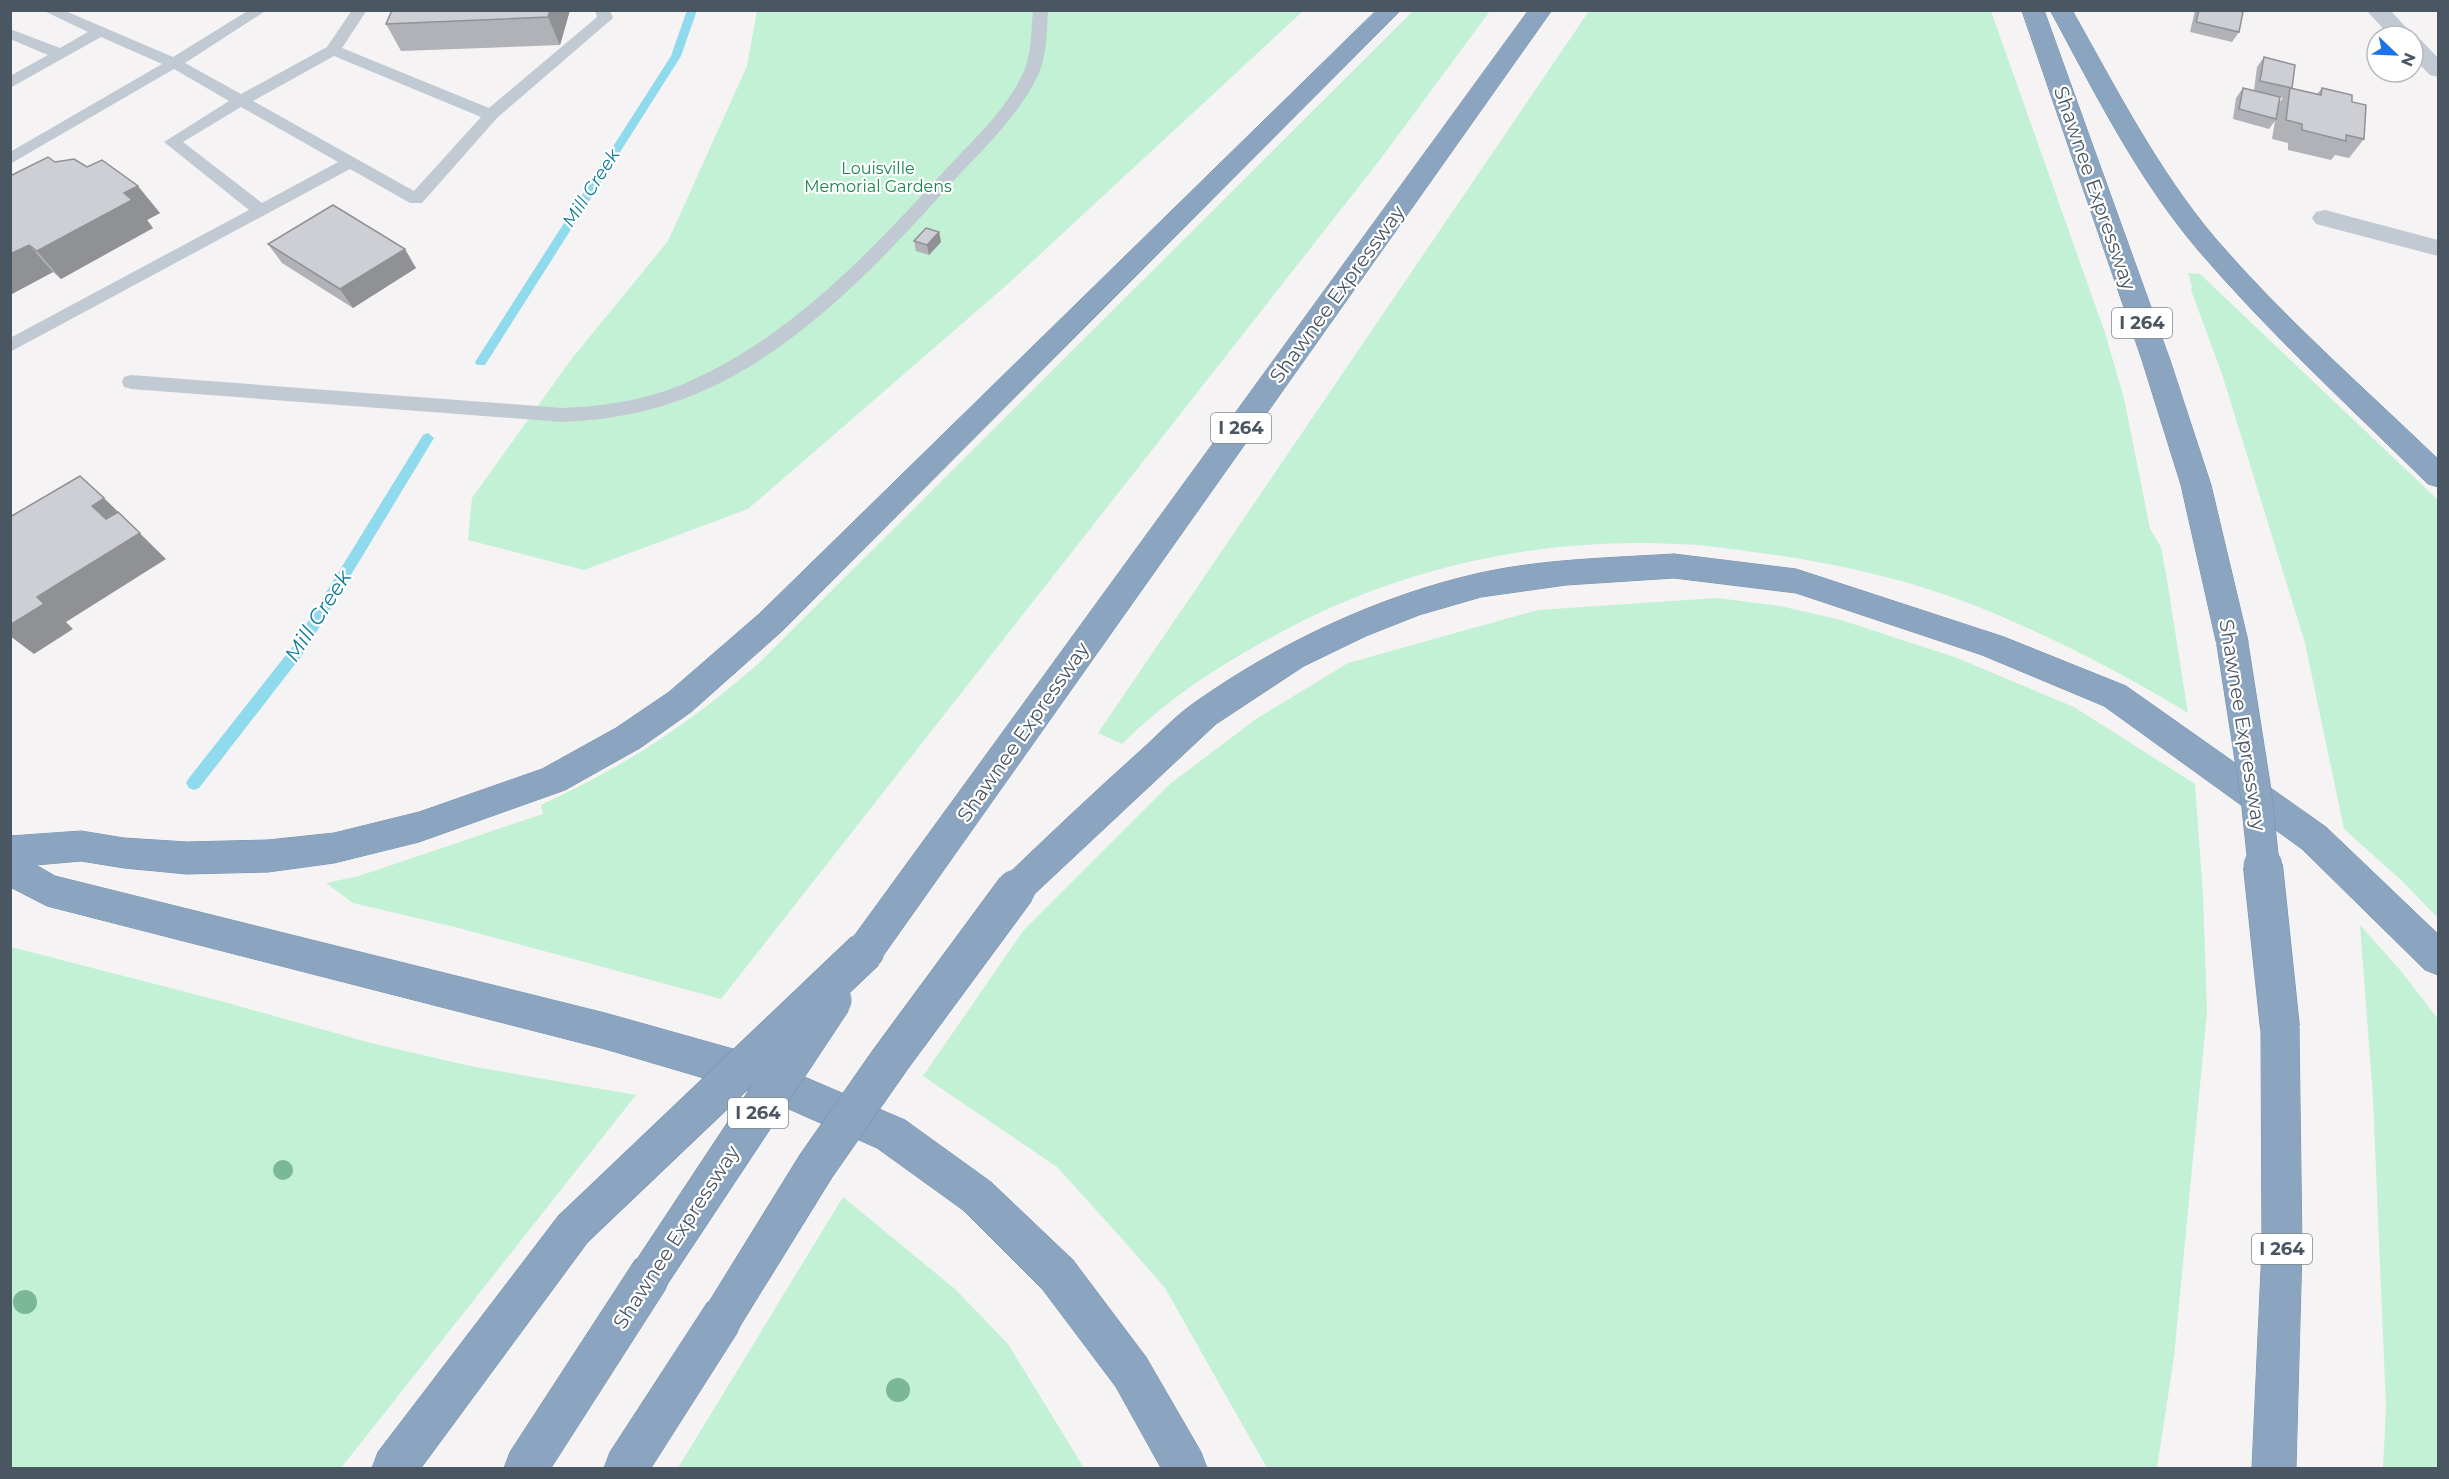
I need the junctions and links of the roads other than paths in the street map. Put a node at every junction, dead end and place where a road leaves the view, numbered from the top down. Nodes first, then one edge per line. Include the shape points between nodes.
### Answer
1 (49, 10) edge
2 (260, 10) edge
3 (360, 10) edge
4 (602, 10) edge
5 (1041, 10) edge
6 (1389, 10) edge
7 (1541, 10) edge
8 (2033, 10) edge
9 (2061, 10) edge
10 (2377, 10) edge
11 (2391, 24) edge
12 (99, 32) junction
13 (10, 33) edge
14 (333, 50) junction
15 (60, 54) junction
16 (2425, 57) edge
17 (174, 63) junction
18 (2439, 70) edge
19 (10, 83) edge
20 (240, 101) junction
21 (491, 115) junction
22 (10, 159) edge
23 (351, 162) junction
24 (261, 211) junction
25 (2325, 218) dead end
26 (2439, 248) edge
27 (10, 346) edge
28 (131, 382) dead end
29 (2439, 476) edge
30 (10, 852) edge
31 (10, 868) edge
32 (865, 951) junction
33 (2439, 958) edge
34 (394, 1468) edge
35 (526, 1468) edge
36 (626, 1468) edge
37 (1185, 1468) edge
38 (2274, 1468) edge

1 - 12 lane
2 - 17 lane
3 - 14 lane
4 - 21 lane via 605,18
5 - 28 lane via 1032,71 1013,104 912,218 835,292 746,358 656,402 603,414 562,415
6 - 30 highway via 770,623 680,702 628,738 553,780 419,827 334,848 268,856 187,858 81,846
7 - 32 highway, Shawnee Expressway / I 264
8 - 38 highway, Shawnee Expressway / I 264, bridge via 2196,485 2232,641 2256,794 2280,1028 2282,1248
9 - 29 highway via 2144,159 2206,243 2282,324
10 - 11 street
12 - 15 lane
12 - 17 lane
13 - 15 lane
14 - 20 lane
14 - 21 lane
15 - 19 lane
16 - 18 street
17 - 20 lane
17 - 22 lane
20 - 23 lane
20 - 24 lane via 172,142
21 - 23 lane via 416,199
23 - 24 lane
24 - 27 lane
25 - 26 street
31 - 37 highway via 47,890 605,1031 751,1073 891,1134 977,1196 1058,1275 1131,1372
32 - 34 highway, bridge via 573,1229
32 - 35 highway, Shawnee Expressway / I 264, bridge
33 - 36 highway, bridge via 2314,838 2115,696 1992,646 1796,581 1674,566 1566,573 1480,585 1354,627 1303,652 1204,714 1016,889 816,1166

